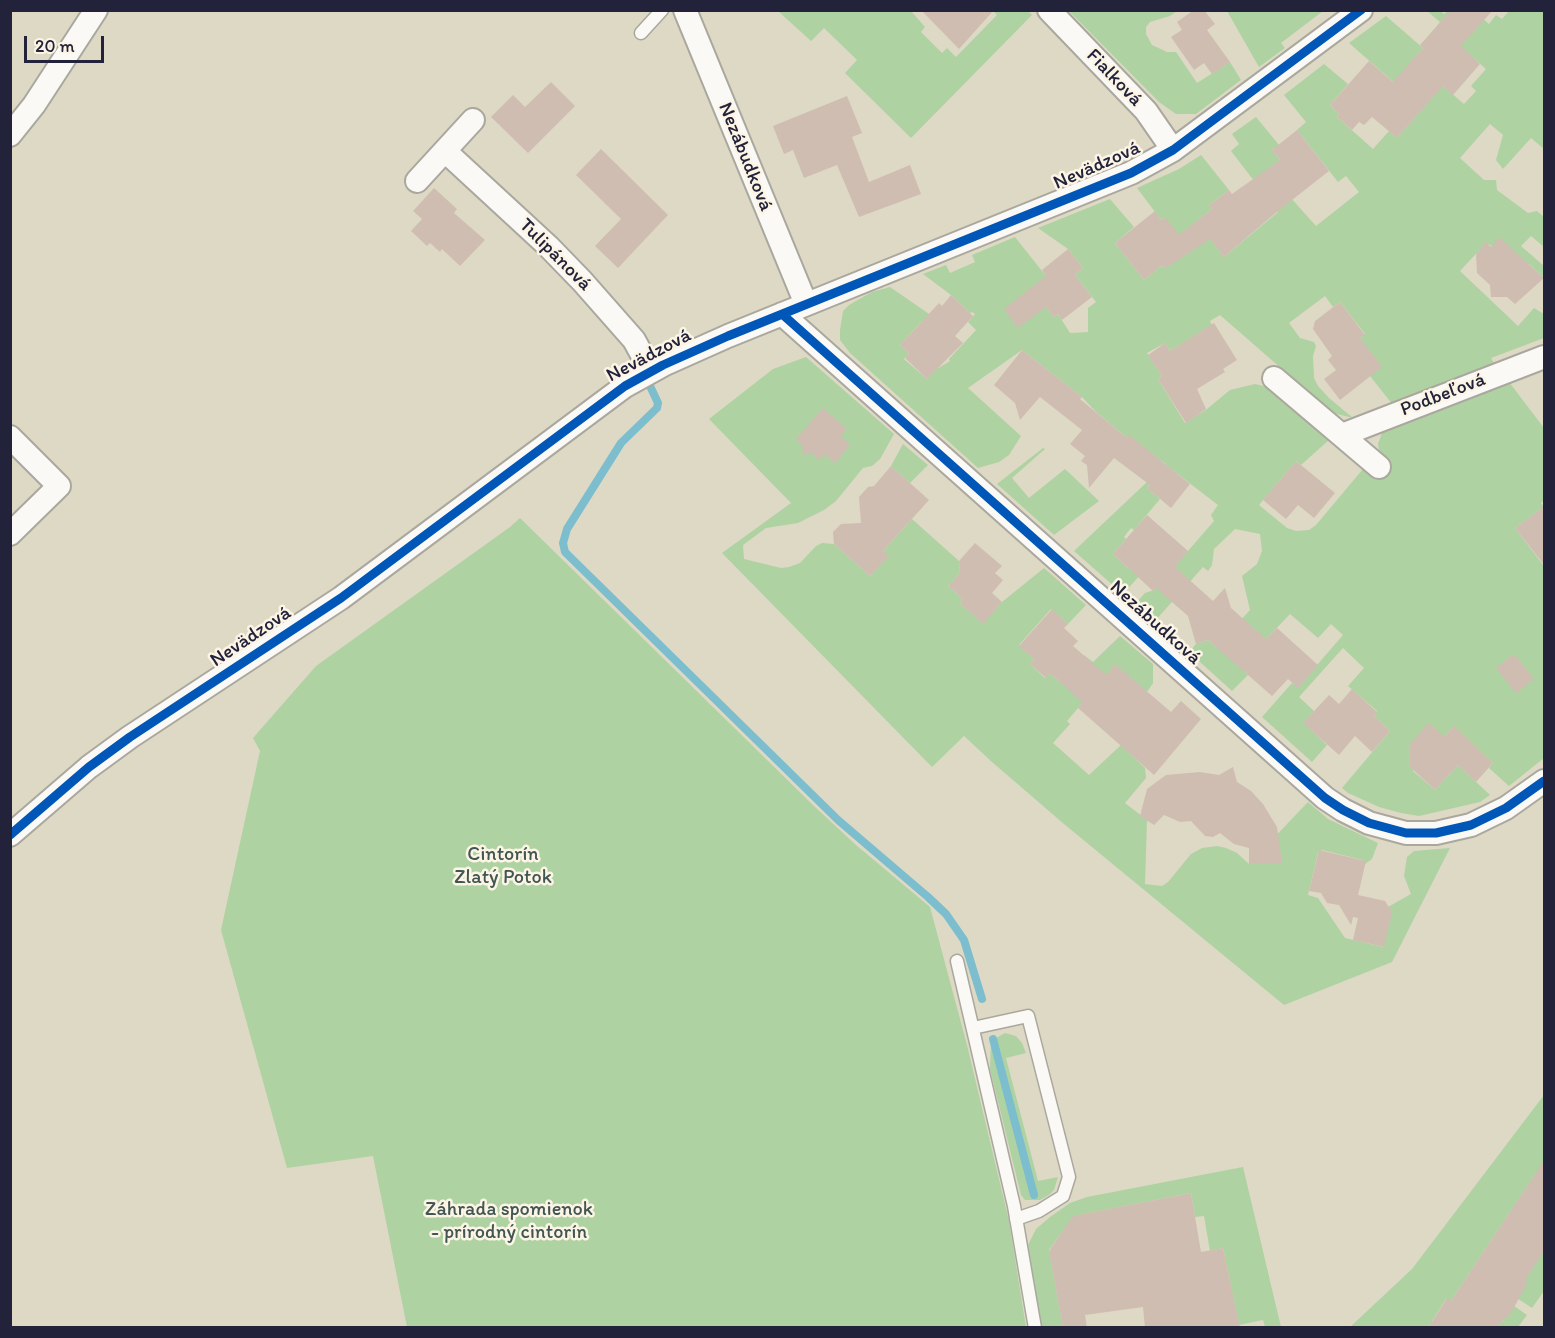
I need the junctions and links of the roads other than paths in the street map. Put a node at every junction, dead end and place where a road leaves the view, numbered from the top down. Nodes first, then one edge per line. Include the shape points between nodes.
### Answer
1 (96, 10) edge
2 (662, 10) edge
3 (685, 10) edge
4 (1049, 10) edge
5 (1361, 10) edge
6 (641, 33) dead end
7 (473, 120) dead end
8 (10, 135) edge
9 (1173, 150) junction
10 (445, 151) junction
11 (417, 181) dead end
12 (806, 304) junction
13 (782, 314) junction
14 (1545, 357) edge
15 (651, 371) junction
16 (1274, 378) dead end
17 (1342, 435) junction
18 (10, 437) edge
19 (1379, 467) dead end
20 (10, 534) edge
21 (1545, 781) edge
22 (10, 835) edge
23 (957, 961) dead end
24 (973, 1028) junction
25 (1016, 1219) junction
26 (1035, 1328) edge

1 - 8 street
2 - 6 lane
3 - 12 street, Nezábudková
4 - 9 street, Fialková via 1146,111
5 - 9 street, Nevädzová
7 - 10 street
9 - 12 street, Nevädzová via 1131,173
10 - 11 street
10 - 15 street, Tulipánová via 582,281 634,340
12 - 13 street, Nevädzová
13 - 15 street, Nevädzová
13 - 21 street, Nezábudková via 1343,810 1369,823 1406,833 1436,833 1471,825 1506,808
14 - 17 street, Podbeľová
15 - 22 street, Nevädzová via 588,412 341,598 130,737
16 - 17 street
17 - 19 street
18 - 20 street via 59,486
23 - 24 lane
24 - 25 lane
24 - 25 lane via 1028,1016 1069,1177 1063,1196
25 - 26 lane

